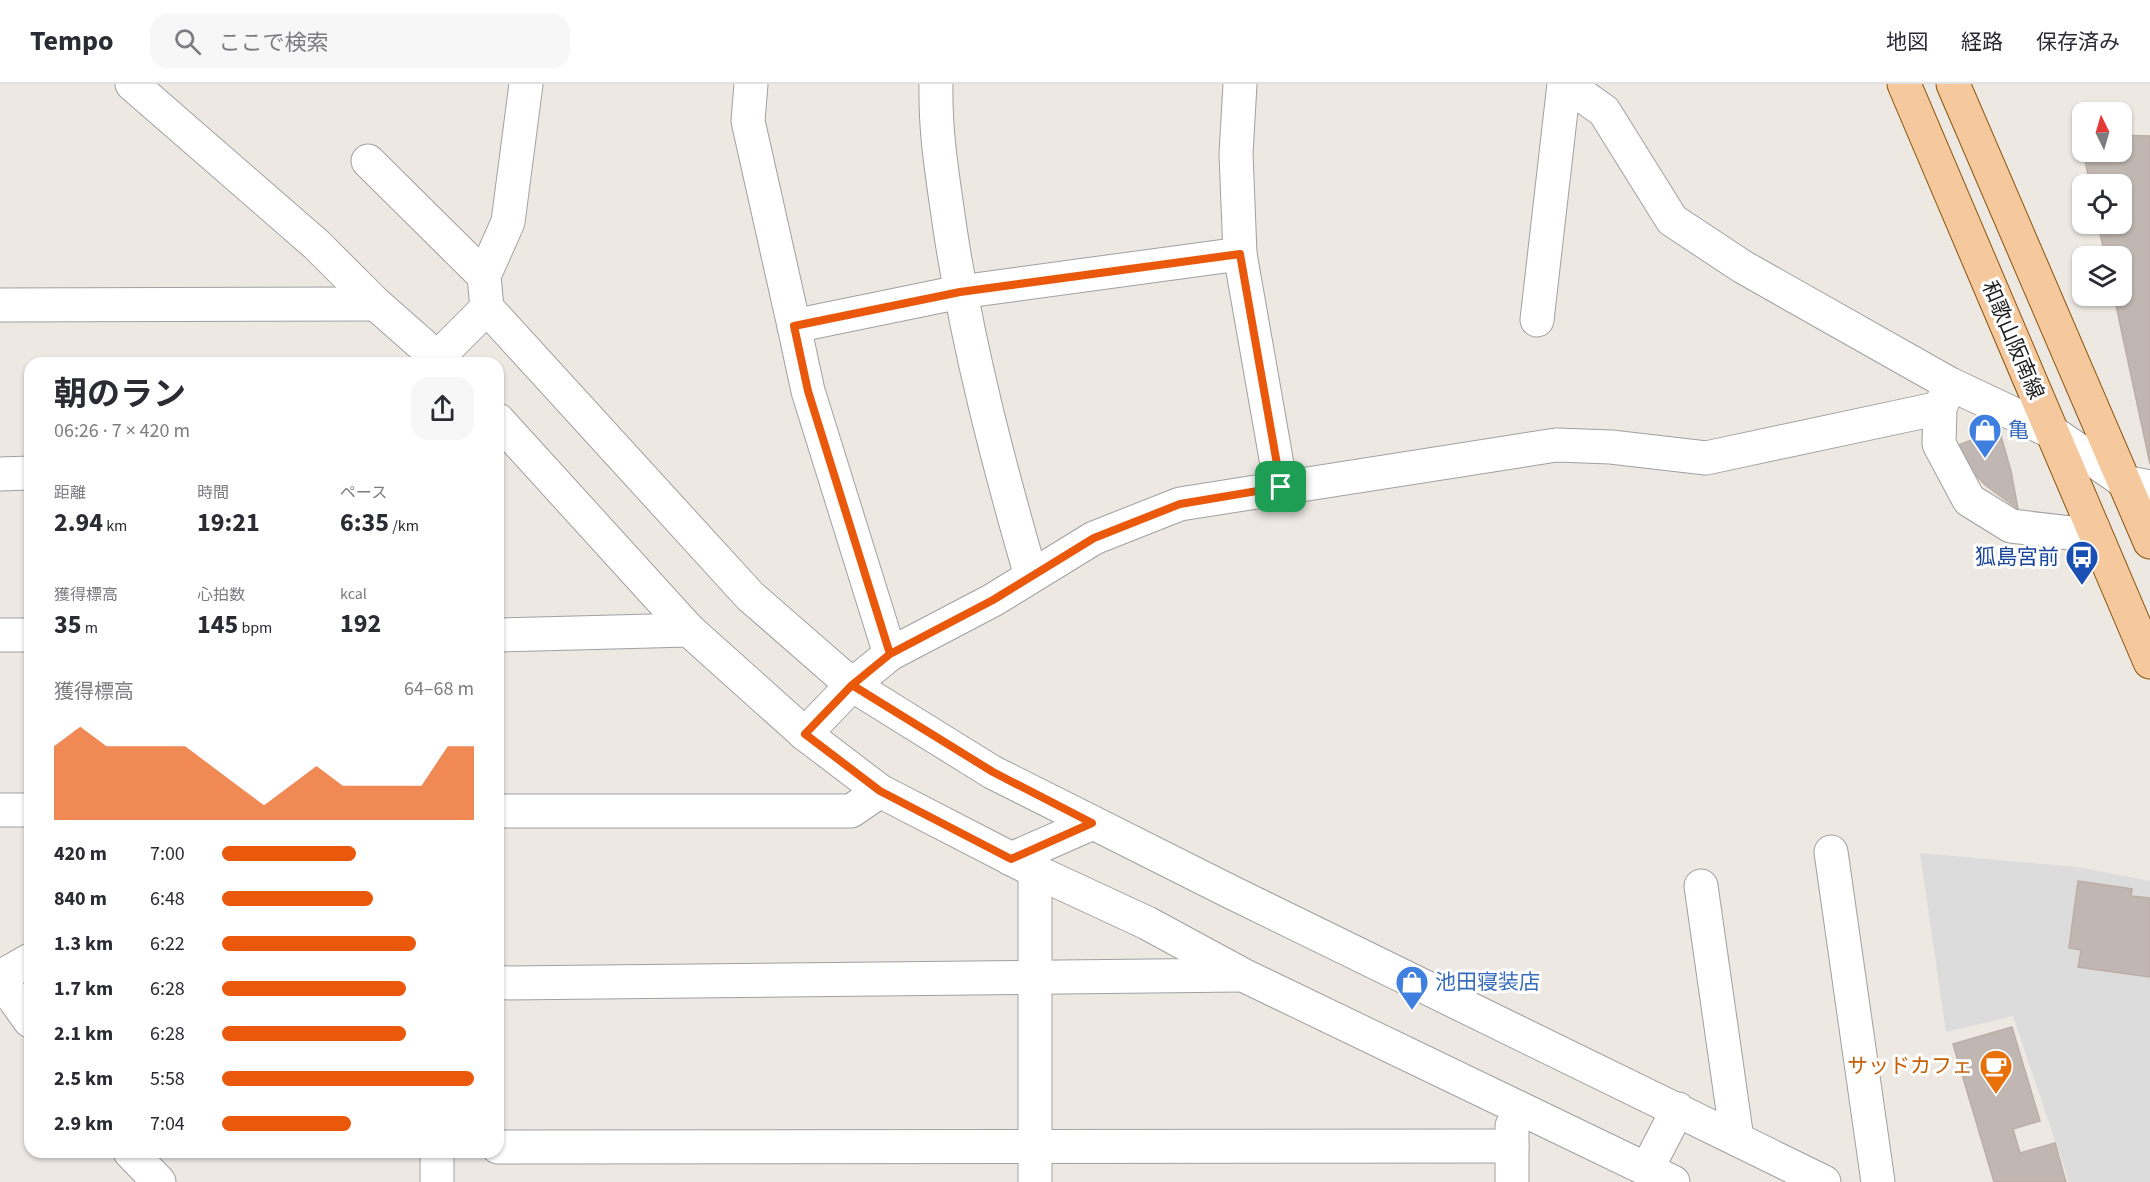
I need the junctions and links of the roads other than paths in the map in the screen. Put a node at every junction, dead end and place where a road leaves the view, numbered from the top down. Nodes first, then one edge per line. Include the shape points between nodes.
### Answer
1 (132, 84) edge
2 (526, 84) edge
3 (751, 84) edge
4 (936, 84) edge
5 (1240, 84) edge
6 (1565, 84) edge
7 (1904, 84) edge
8 (1953, 84) edge
9 (368, 161) dead end
10 (1240, 254) junction
11 (486, 292) junction
12 (960, 292) junction
13 (376, 304) junction
14 (0, 305) edge
15 (1537, 320) dead end
16 (794, 326) junction
17 (436, 357) edge
18 (443, 357) edge
19 (1945, 396) junction
20 (504, 427) edge
21 (2052, 432) junction
22 (24, 473) edge
23 (0, 474) edge
24 (2137, 484) edge
25 (1281, 487) junction
26 (2093, 528) junction
27 (2150, 542) edge
28 (1031, 576) junction
29 (689, 630) junction
30 (0, 635) edge
31 (24, 635) edge
32 (504, 635) edge
33 (890, 654) junction
34 (2150, 662) edge
35 (852, 685) junction
36 (805, 734) junction
37 (880, 791) junction
38 (0, 810) edge
39 (24, 810) edge
40 (504, 811) edge
41 (1092, 823) junction
42 (1831, 852) dead end
43 (1023, 865) junction
44 (1701, 886) dead end
45 (24, 964) edge
46 (1243, 975) junction
47 (0, 978) edge
48 (1036, 979) junction
49 (504, 983) edge
50 (24, 1012) edge
51 (1512, 1103) junction
52 (1678, 1109) junction
53 (1737, 1139) junction
54 (1035, 1146) junction
55 (1512, 1146) junction
56 (504, 1147) edge
57 (136, 1158) edge
58 (437, 1158) edge
59 (1660, 1176) edge
60 (159, 1182) edge
61 (437, 1182) edge
62 (1035, 1182) edge
63 (1512, 1182) edge
64 (1824, 1182) edge
65 (1878, 1182) edge

1 - 13 street via 317,245
2 - 11 street via 508,222
3 - 16 street via 748,121
4 - 12 street via 935,131
5 - 10 street via 1236,153
6 - 15 street
6 - 19 street via 1604,111 1672,220
7 - 21 main road, 和歌山阪南線
8 - 24 main road
9 - 11 street
10 - 12 street
10 - 25 street
11 - 18 street
11 - 35 street via 750,596
12 - 16 street
12 - 28 street via 991,436
13 - 14 street
13 - 17 street
16 - 33 street via 808,391
19 - 21 street
19 - 25 street via 1706,458 1556,445
19 - 26 street via 1939,444 1969,500 2011,526 2070,533
20 - 29 street
21 - 24 street
21 - 26 main road, 和歌山阪南線
22 - 23 street
24 - 27 main road
25 - 28 street via 1180,504 1094,538
26 - 34 main road, 和歌山阪南線
28 - 33 street
29 - 32 street
29 - 36 street
30 - 31 street
33 - 35 street
35 - 36 street
35 - 41 street via 993,772
36 - 37 street
37 - 40 street via 851,811
37 - 43 street
38 - 39 street
41 - 43 street
41 - 52 street
42 - 65 street
43 - 46 street via 1147,923
43 - 48 street
44 - 53 street
45 - 47 street
46 - 48 street
46 - 51 street
47 - 50 street
48 - 49 street
48 - 54 street
51 - 55 street
51 - 59 street
52 - 53 street
52 - 59 street
53 - 64 street
54 - 55 street
54 - 56 street
54 - 62 street
55 - 63 street
57 - 60 street
58 - 61 street

